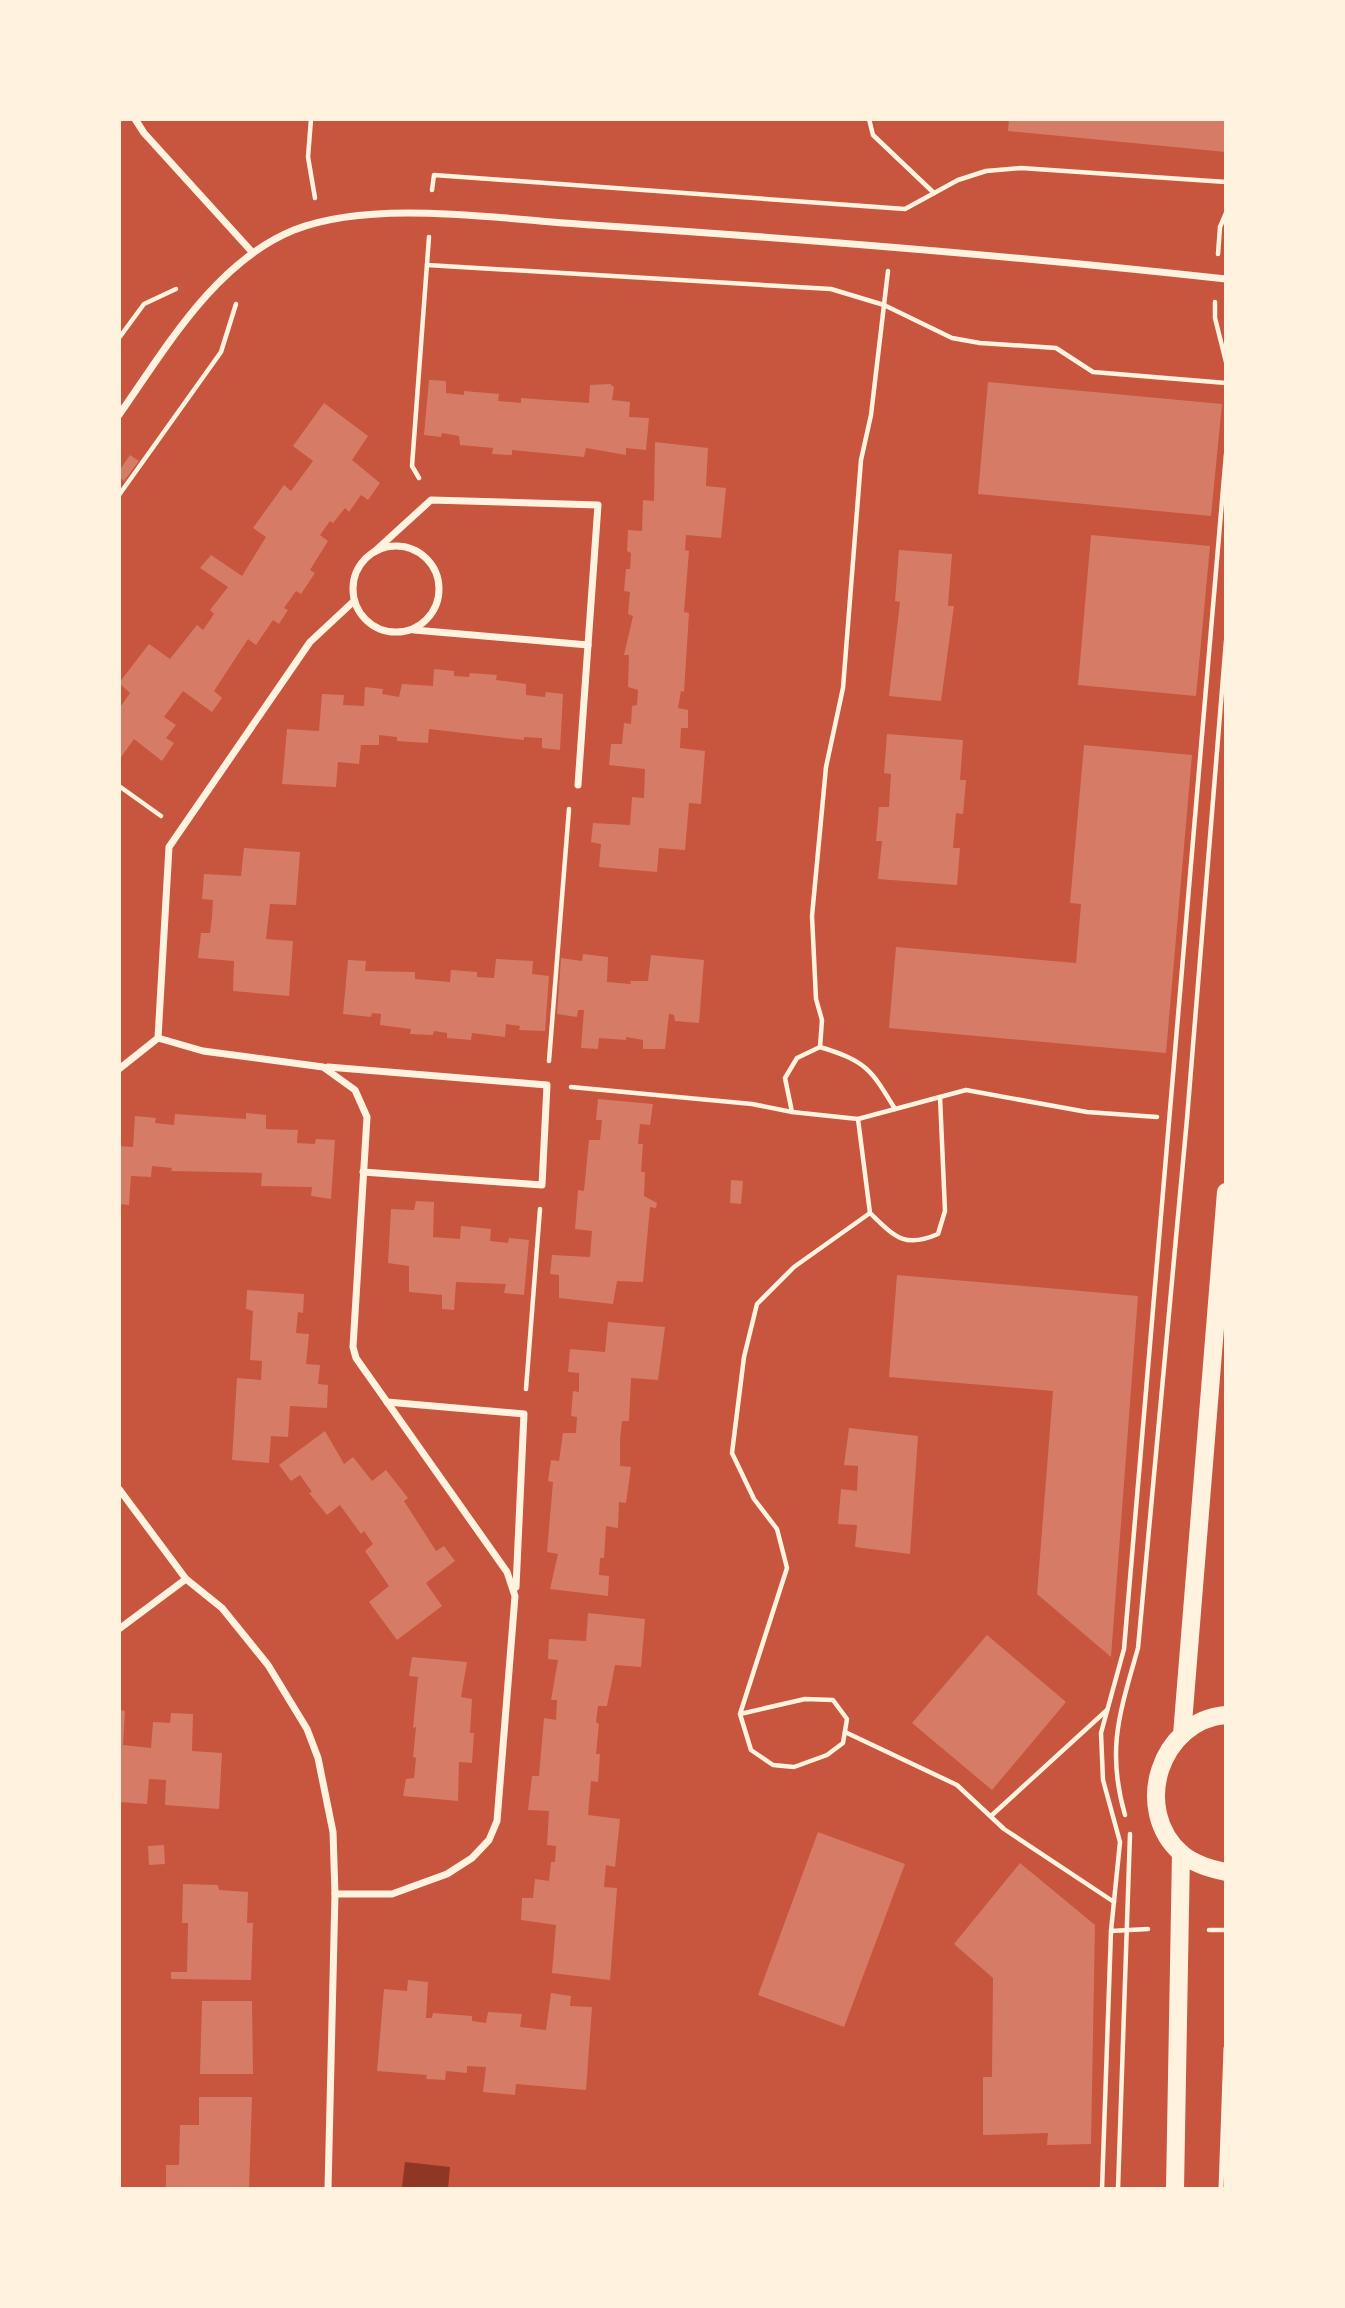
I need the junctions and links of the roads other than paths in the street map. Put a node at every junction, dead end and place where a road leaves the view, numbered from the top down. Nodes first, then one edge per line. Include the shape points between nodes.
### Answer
1 (135, 119) edge
2 (253, 253) junction
3 (1226, 279) edge
4 (119, 415) edge
5 (374, 552) junction
6 (354, 601) junction
7 (413, 630) junction
8 (588, 645) junction
9 (578, 785) road end
10 (158, 1038) junction
11 (323, 1067) junction
12 (119, 1069) edge
13 (363, 1172) junction
14 (1226, 1192) edge
15 (387, 1402) junction
16 (119, 1489) edge
17 (186, 1579) junction
18 (515, 1596) junction
19 (119, 1629) edge
20 (1226, 1715) edge
21 (1182, 1735) junction
22 (1181, 1853) junction
23 (1226, 1872) edge
24 (335, 1894) junction
25 (1226, 2048) edge
26 (328, 2189) edge
27 (1175, 2189) edge
28 (1221, 2189) edge

1 - 2 street
2 - 3 street via 319,221 375,213 891,245
2 - 4 street via 204,298
5 - 6 street via 356,573
5 - 7 street via 410,548 435,570 436,606
5 - 8 street via 430,500 598,505
6 - 7 street via 376,628 396,633
6 - 10 street via 310,642 169,847
7 - 8 street
8 - 9 street
10 - 11 street via 203,1051
10 - 12 street
11 - 13 street via 355,1090 362,1101 367,1117
11 - 13 street via 547,1085 542,1185
13 - 15 street via 353,1347
14 - 21 main road
15 - 18 street via 507,1572
15 - 18 street via 524,1414
16 - 17 street
17 - 19 street
17 - 24 street via 230,1618 268,1665 307,1729 329,1808
18 - 24 street via 497,1821 489,1840 447,1874 403,1890 380,1895
20 - 21 main road via 1197,1723
21 - 22 main road via 1160,1766 1156,1799 1165,1832
22 - 23 main road
22 - 27 main road
24 - 26 street
25 - 28 lane

